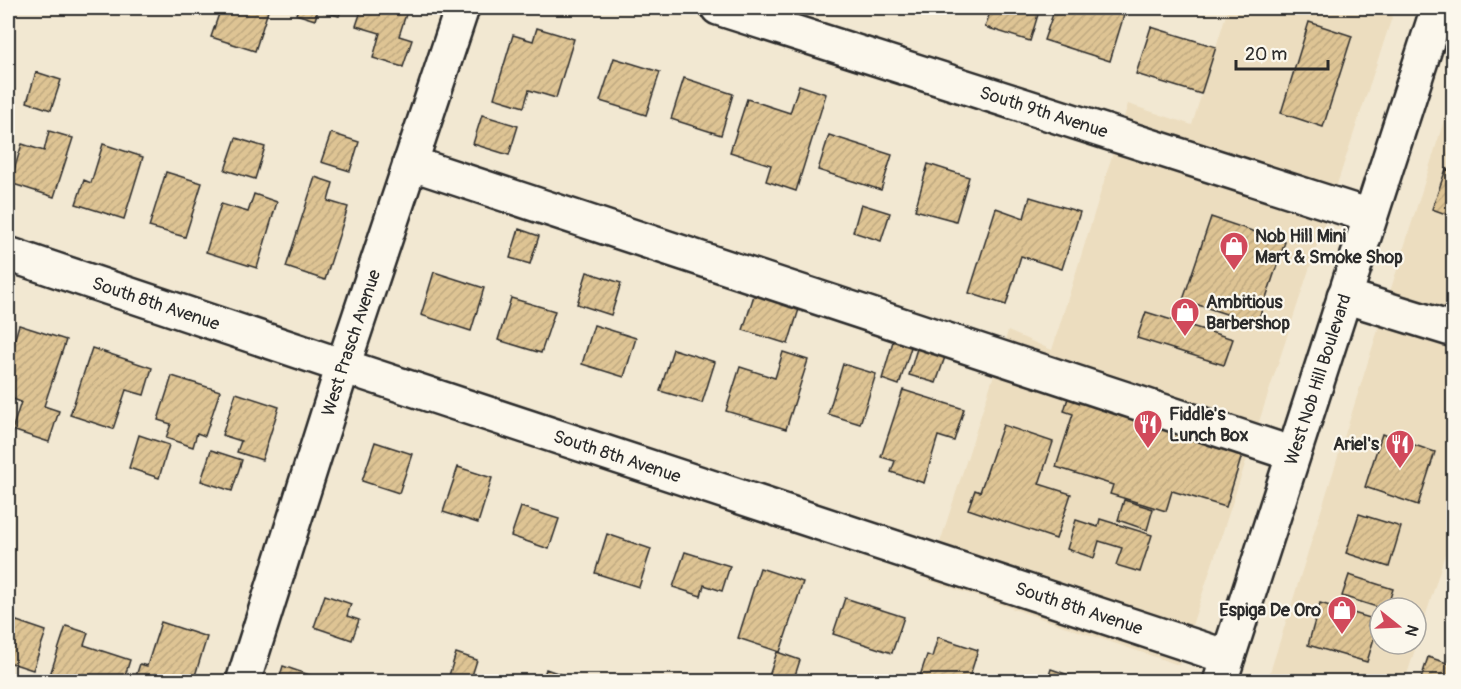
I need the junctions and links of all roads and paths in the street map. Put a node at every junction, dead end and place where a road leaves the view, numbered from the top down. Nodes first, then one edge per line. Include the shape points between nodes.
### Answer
1 (462, 8) edge
2 (718, 8) edge
3 (1438, 8) edge
4 (410, 163) junction
5 (1370, 216) junction
6 (8, 254) edge
7 (1344, 297) junction
8 (1454, 330) edge
9 (343, 366) junction
10 (1293, 454) junction
11 (1224, 669) edge
12 (243, 681) edge

1 - 4 street, West Prasch Avenue
2 - 5 street, South 9th Avenue
3 - 5 street, West Nob Hill Boulevard
4 - 9 street, West Prasch Avenue
4 - 10 street
5 - 7 street, West Nob Hill Boulevard
6 - 9 street, South 8th Avenue
7 - 8 street
7 - 10 street, West Nob Hill Boulevard
9 - 11 street, South 8th Avenue
9 - 12 street, West Prasch Avenue
10 - 11 street, West Nob Hill Boulevard

